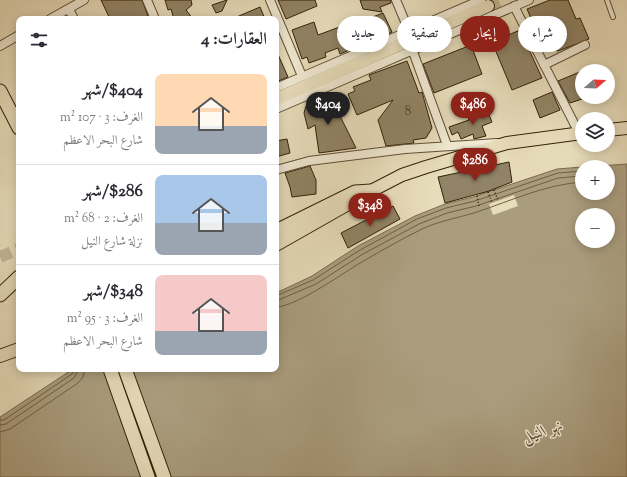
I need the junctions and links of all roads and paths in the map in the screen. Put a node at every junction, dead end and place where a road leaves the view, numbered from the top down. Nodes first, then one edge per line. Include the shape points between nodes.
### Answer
1 (84, 0) edge
2 (147, 0) edge
3 (270, 0) edge
4 (396, 0) edge
5 (529, 0) edge
6 (607, 0) edge
7 (485, 3) edge
8 (514, 6) junction
9 (69, 9) junction
10 (56, 16) edge
11 (72, 16) edge
12 (154, 16) edge
13 (277, 16) edge
14 (403, 16) edge
15 (450, 16) edge
16 (613, 17) dead end
17 (279, 21) edge
18 (452, 32) edge
19 (16, 38) edge
20 (389, 44) edge
21 (585, 45) dead end
22 (0, 46) edge
23 (370, 52) edge
24 (372, 52) edge
25 (405, 52) edge
26 (413, 52) edge
27 (544, 65) junction
28 (302, 76) junction
29 (279, 87) edge
30 (0, 91) edge
31 (279, 98) edge
32 (279, 108) edge
33 (16, 122) edge
34 (575, 122) edge
35 (627, 128) edge
36 (615, 129) edge
37 (575, 134) edge
38 (507, 143) junction
39 (447, 145) junction
40 (279, 164) edge
41 (288, 166) junction
42 (279, 169) edge
43 (494, 190) dead end
44 (371, 191) junction
45 (488, 192) dead end
46 (477, 196) dead end
47 (498, 200) dead end
48 (492, 203) dead end
49 (480, 206) dead end
50 (279, 230) edge
51 (279, 243) edge
52 (16, 280) edge
53 (0, 295) edge
54 (16, 350) edge
55 (0, 356) edge
56 (111, 372) edge
57 (126, 372) edge
58 (148, 477) edge
59 (164, 477) edge

1 - 9 street
2 - 12 street
3 - 13 street
4 - 14 street
5 - 8 street
6 - 16 lane
7 - 15 street
7 - 20 main road
8 - 18 street
8 - 27 street
9 - 10 street
9 - 11 street
17 - 28 street
19 - 22 street
21 - 27 street
23 - 28 street
24 - 31 main road
25 - 32 street
26 - 39 street
27 - 34 street
28 - 29 street
30 - 33 highway
35 - 36 main road
37 - 38 main road
38 - 39 street
38 - 44 main road via 402,175
39 - 41 street via 316,160
40 - 41 street
41 - 42 street
43 - 47 path
44 - 50 highway via 355,192
44 - 51 main road
45 - 48 path
46 - 49 path
52 - 53 highway
54 - 55 main road
56 - 58 highway
57 - 59 highway

